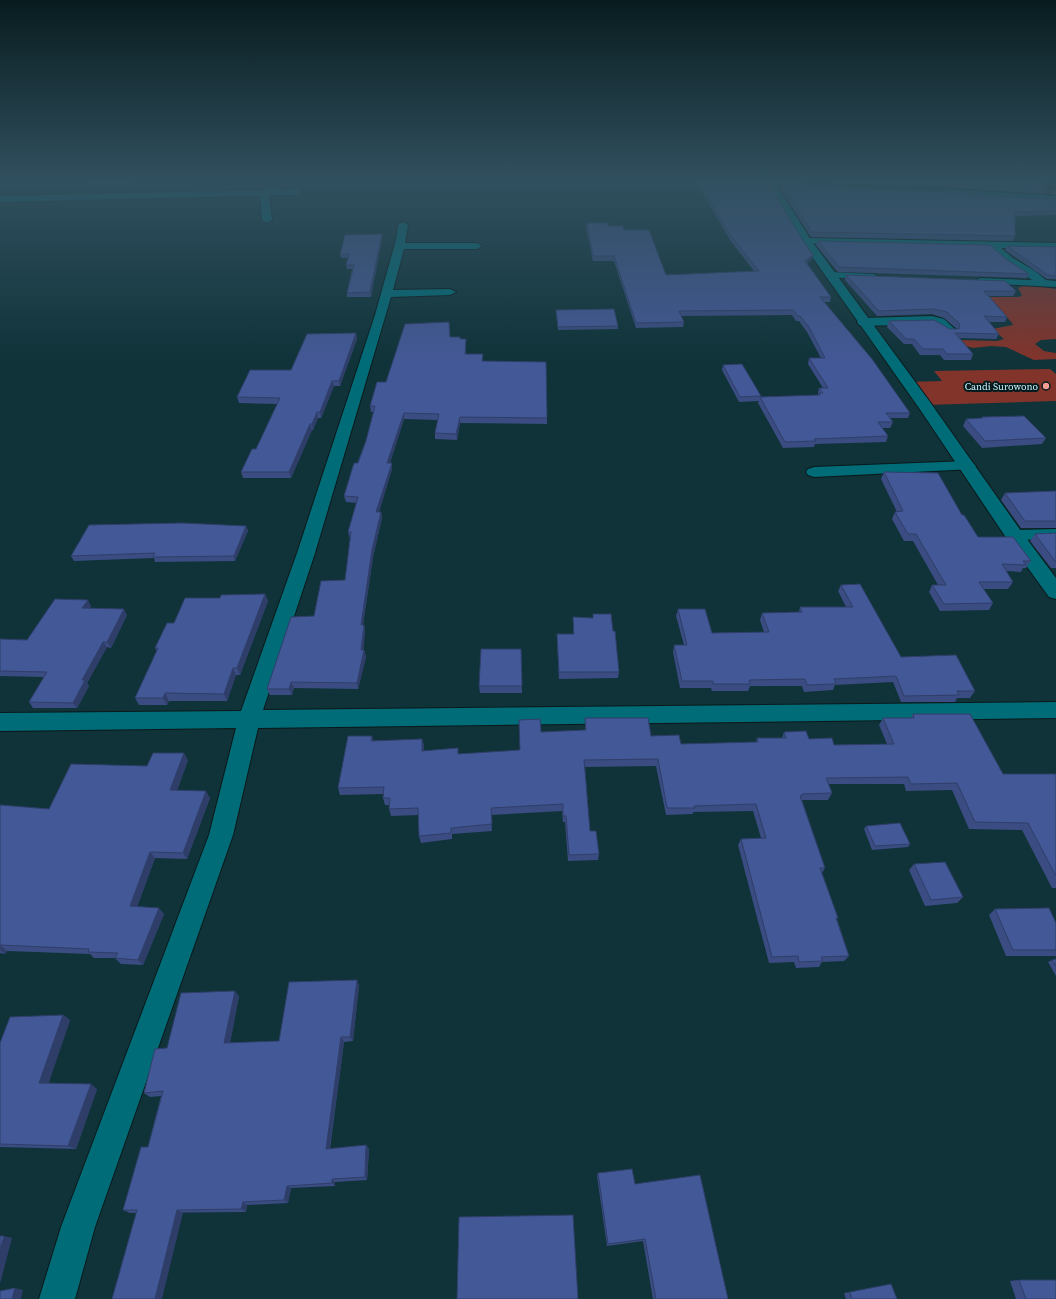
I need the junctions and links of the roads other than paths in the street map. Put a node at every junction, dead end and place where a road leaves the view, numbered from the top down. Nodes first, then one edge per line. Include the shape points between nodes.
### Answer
1 (806, 241) edge
2 (400, 242) edge
3 (844, 242) edge
4 (992, 244) junction
5 (399, 246) junction
6 (477, 246) dead end
7 (1056, 246) edge
8 (830, 275) junction
9 (886, 277) edge
10 (973, 281) edge
11 (1044, 284) junction
12 (1056, 284) edge
13 (450, 292) dead end
14 (386, 294) junction
15 (863, 322) junction
16 (951, 332) edge
17 (968, 466) junction
18 (814, 472) dead end
19 (1056, 534) edge
20 (1014, 535) junction
21 (1056, 592) edge
22 (1056, 710) edge
23 (249, 719) junction
24 (0, 722) edge
25 (57, 1299) edge

1 - 8 street
2 - 5 street
3 - 4 street
4 - 7 street
4 - 11 street via 1008,260
5 - 6 street
5 - 14 street
8 - 9 street
8 - 15 street
10 - 11 street
11 - 12 street
13 - 14 street
14 - 23 street via 306,553
15 - 16 street via 932,320 940,322
15 - 17 street
17 - 18 street
17 - 20 street
19 - 20 street
20 - 21 street
22 - 23 street
23 - 24 street
23 - 25 street via 221,835 81,1219

